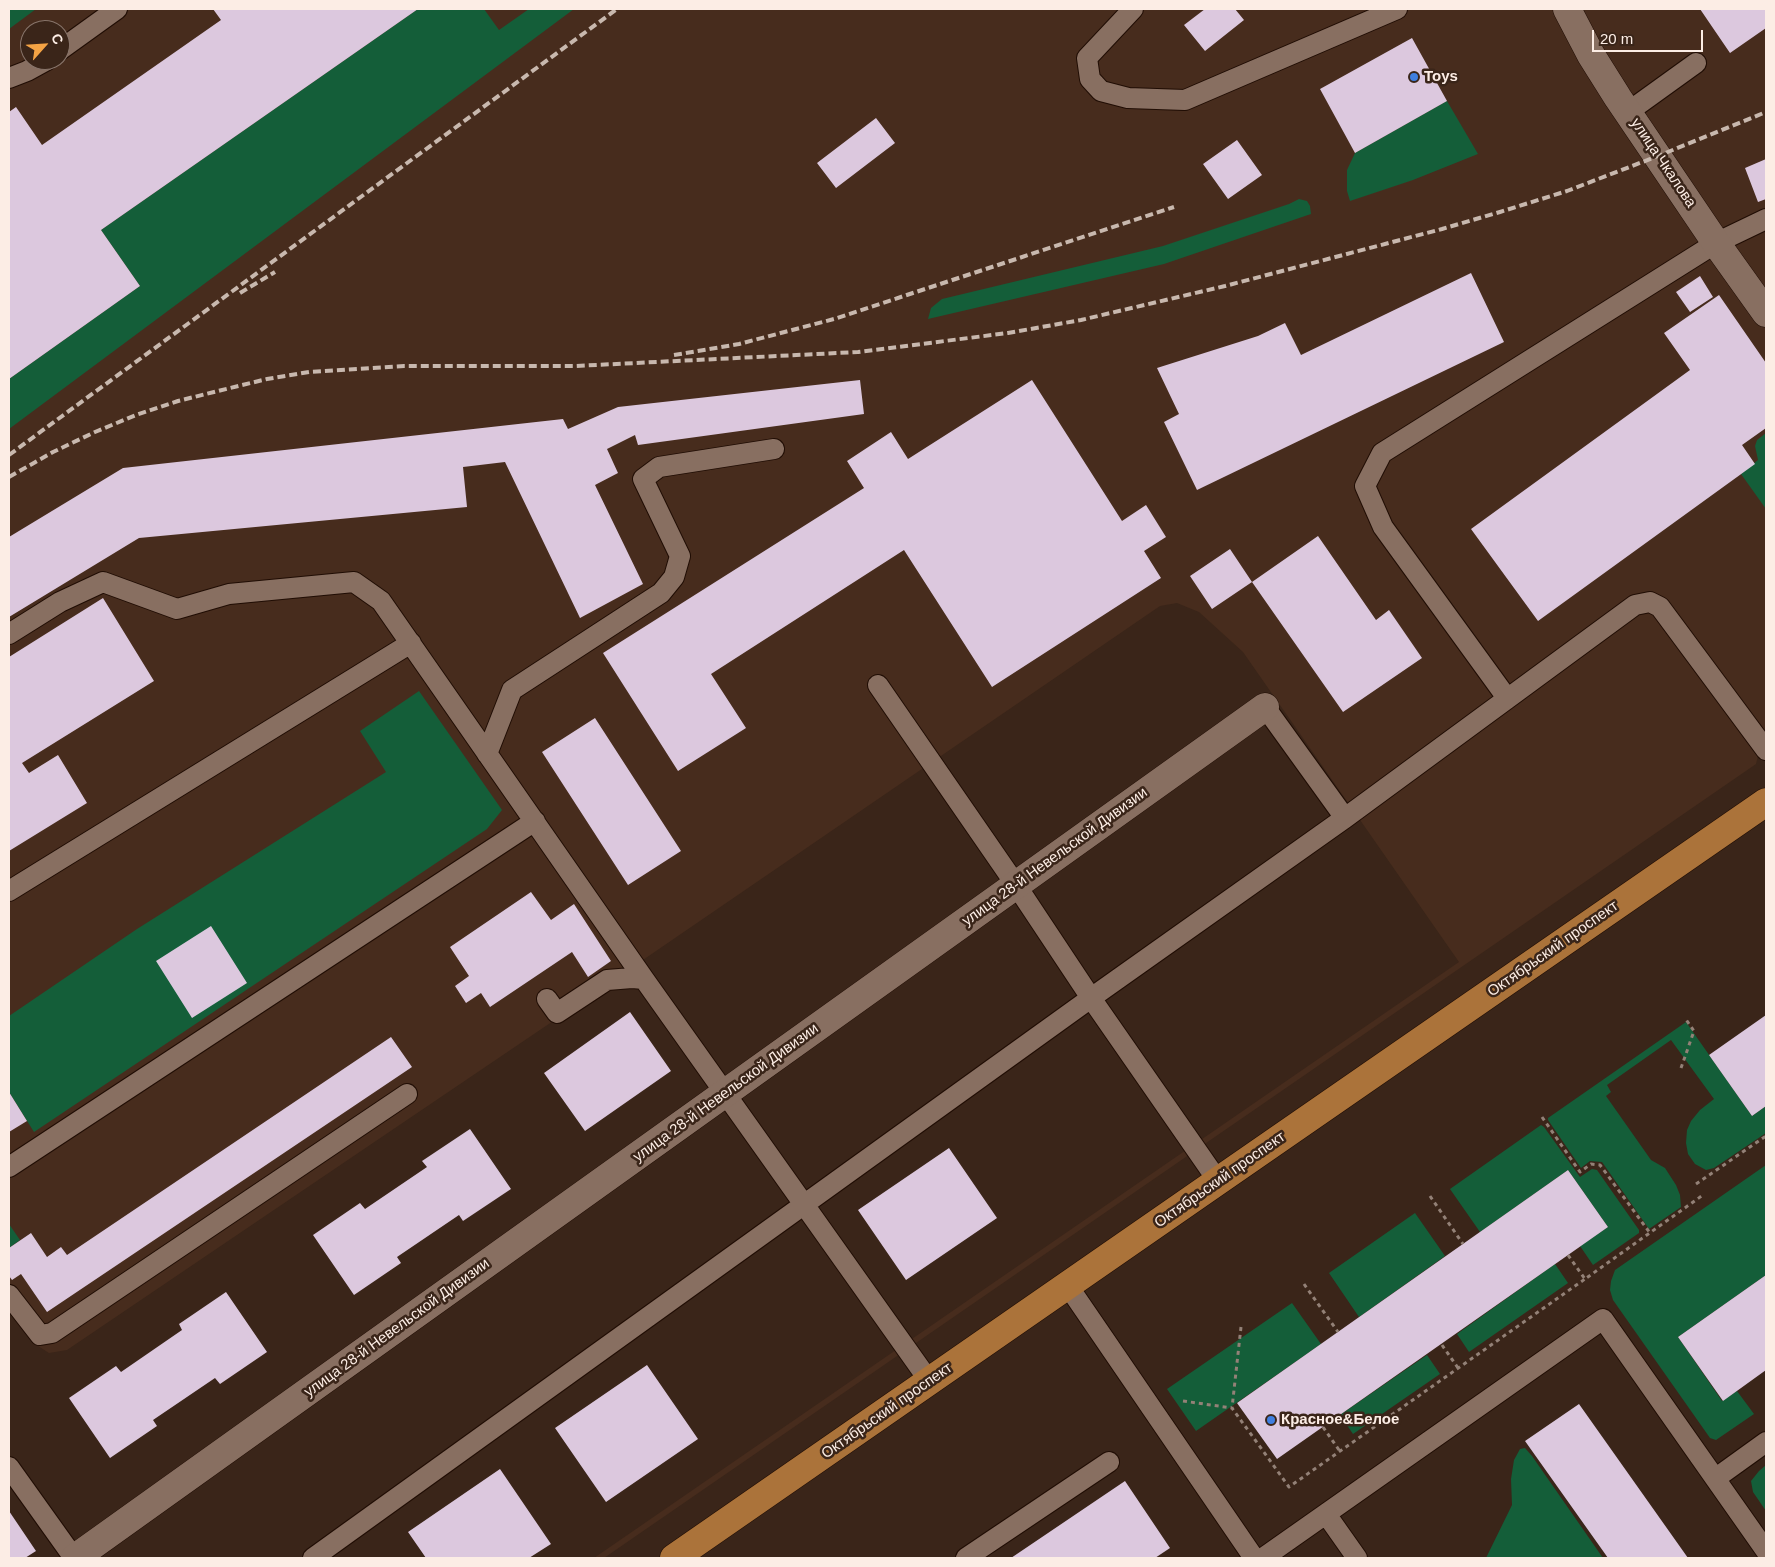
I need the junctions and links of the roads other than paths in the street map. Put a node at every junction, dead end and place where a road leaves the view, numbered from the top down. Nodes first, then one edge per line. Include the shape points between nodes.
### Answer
1 (116, 9) edge
2 (1133, 9) edge
3 (1397, 9) edge
4 (1567, 9) edge
5 (70, 43) edge
6 (1696, 63) dead end
7 (29, 70) edge
8 (9, 78) edge
9 (1628, 112) junction
10 (1766, 219) edge
11 (1716, 243) junction
12 (1766, 313) edge
13 (774, 449) dead end
14 (9, 634) edge
15 (411, 643) junction
16 (878, 685) dead end
17 (1507, 698) junction
18 (1265, 706) joint
19 (1766, 750) edge
20 (487, 754) junction
21 (1766, 802) edge
22 (1345, 818) junction
23 (535, 821) junction
24 (1016, 885) junction
25 (9, 891) edge
26 (644, 979) junction
27 (1091, 998) junction
28 (547, 999) dead end
29 (725, 1093) junction
30 (407, 1094) dead end
31 (9, 1167) edge
32 (1218, 1181) junction
33 (804, 1204) junction
34 (1068, 1286) junction
35 (9, 1295) edge
36 (930, 1382) junction
37 (1766, 1442) edge
38 (1109, 1462) dead end
39 (9, 1467) edge
40 (1716, 1478) junction
41 (1326, 1514) junction
42 (1766, 1551) edge
43 (74, 1558) edge
44 (314, 1558) edge
45 (674, 1558) edge
46 (966, 1558) edge
47 (1254, 1558) edge
48 (1263, 1558) edge
49 (1357, 1558) edge

1 - 5 lane
2 - 3 lane via 1087,58 1090,79 1101,91 1128,98 1185,100
4 - 9 street, улица Чкалова via 1591,55
6 - 9 lane
7 - 8 lane
9 - 11 street, улица Чкалова
10 - 11 lane
11 - 12 street, улица Чкалова
11 - 17 lane via 1382,453 1365,486 1383,527
13 - 20 lane via 659,467 643,478 680,556 674,577 661,593 512,690
14 - 15 lane via 60,602 103,582 177,609 229,594 354,582 381,601
15 - 20 lane
15 - 25 lane
16 - 24 lane
17 - 19 lane via 1625,611 1650,602 1660,607
17 - 22 lane
18 - 22 lane, улица 28-й Невельской Дивизии
18 - 24 street, улица 28-й Невельской Дивизии
20 - 23 lane
21 - 32 main road, Октябрьский проспект
22 - 27 lane
23 - 26 lane
23 - 31 lane
24 - 27 lane
24 - 29 street, улица 28-й Невельской Дивизии
26 - 28 lane via 607,980 557,1013
26 - 29 lane
27 - 32 lane
27 - 33 lane
29 - 33 lane
29 - 43 street, улица 28-й Невельской Дивизии
30 - 35 lane via 52,1333 40,1335
32 - 34 main road, Октябрьский проспект
33 - 36 lane
33 - 44 lane
34 - 36 main road, Октябрьский проспект
34 - 47 lane
36 - 45 main road, Октябрьский проспект
37 - 40 lane
38 - 46 lane
39 - 43 lane
40 - 41 lane via 1604,1319
40 - 42 lane
41 - 48 lane
41 - 49 lane

